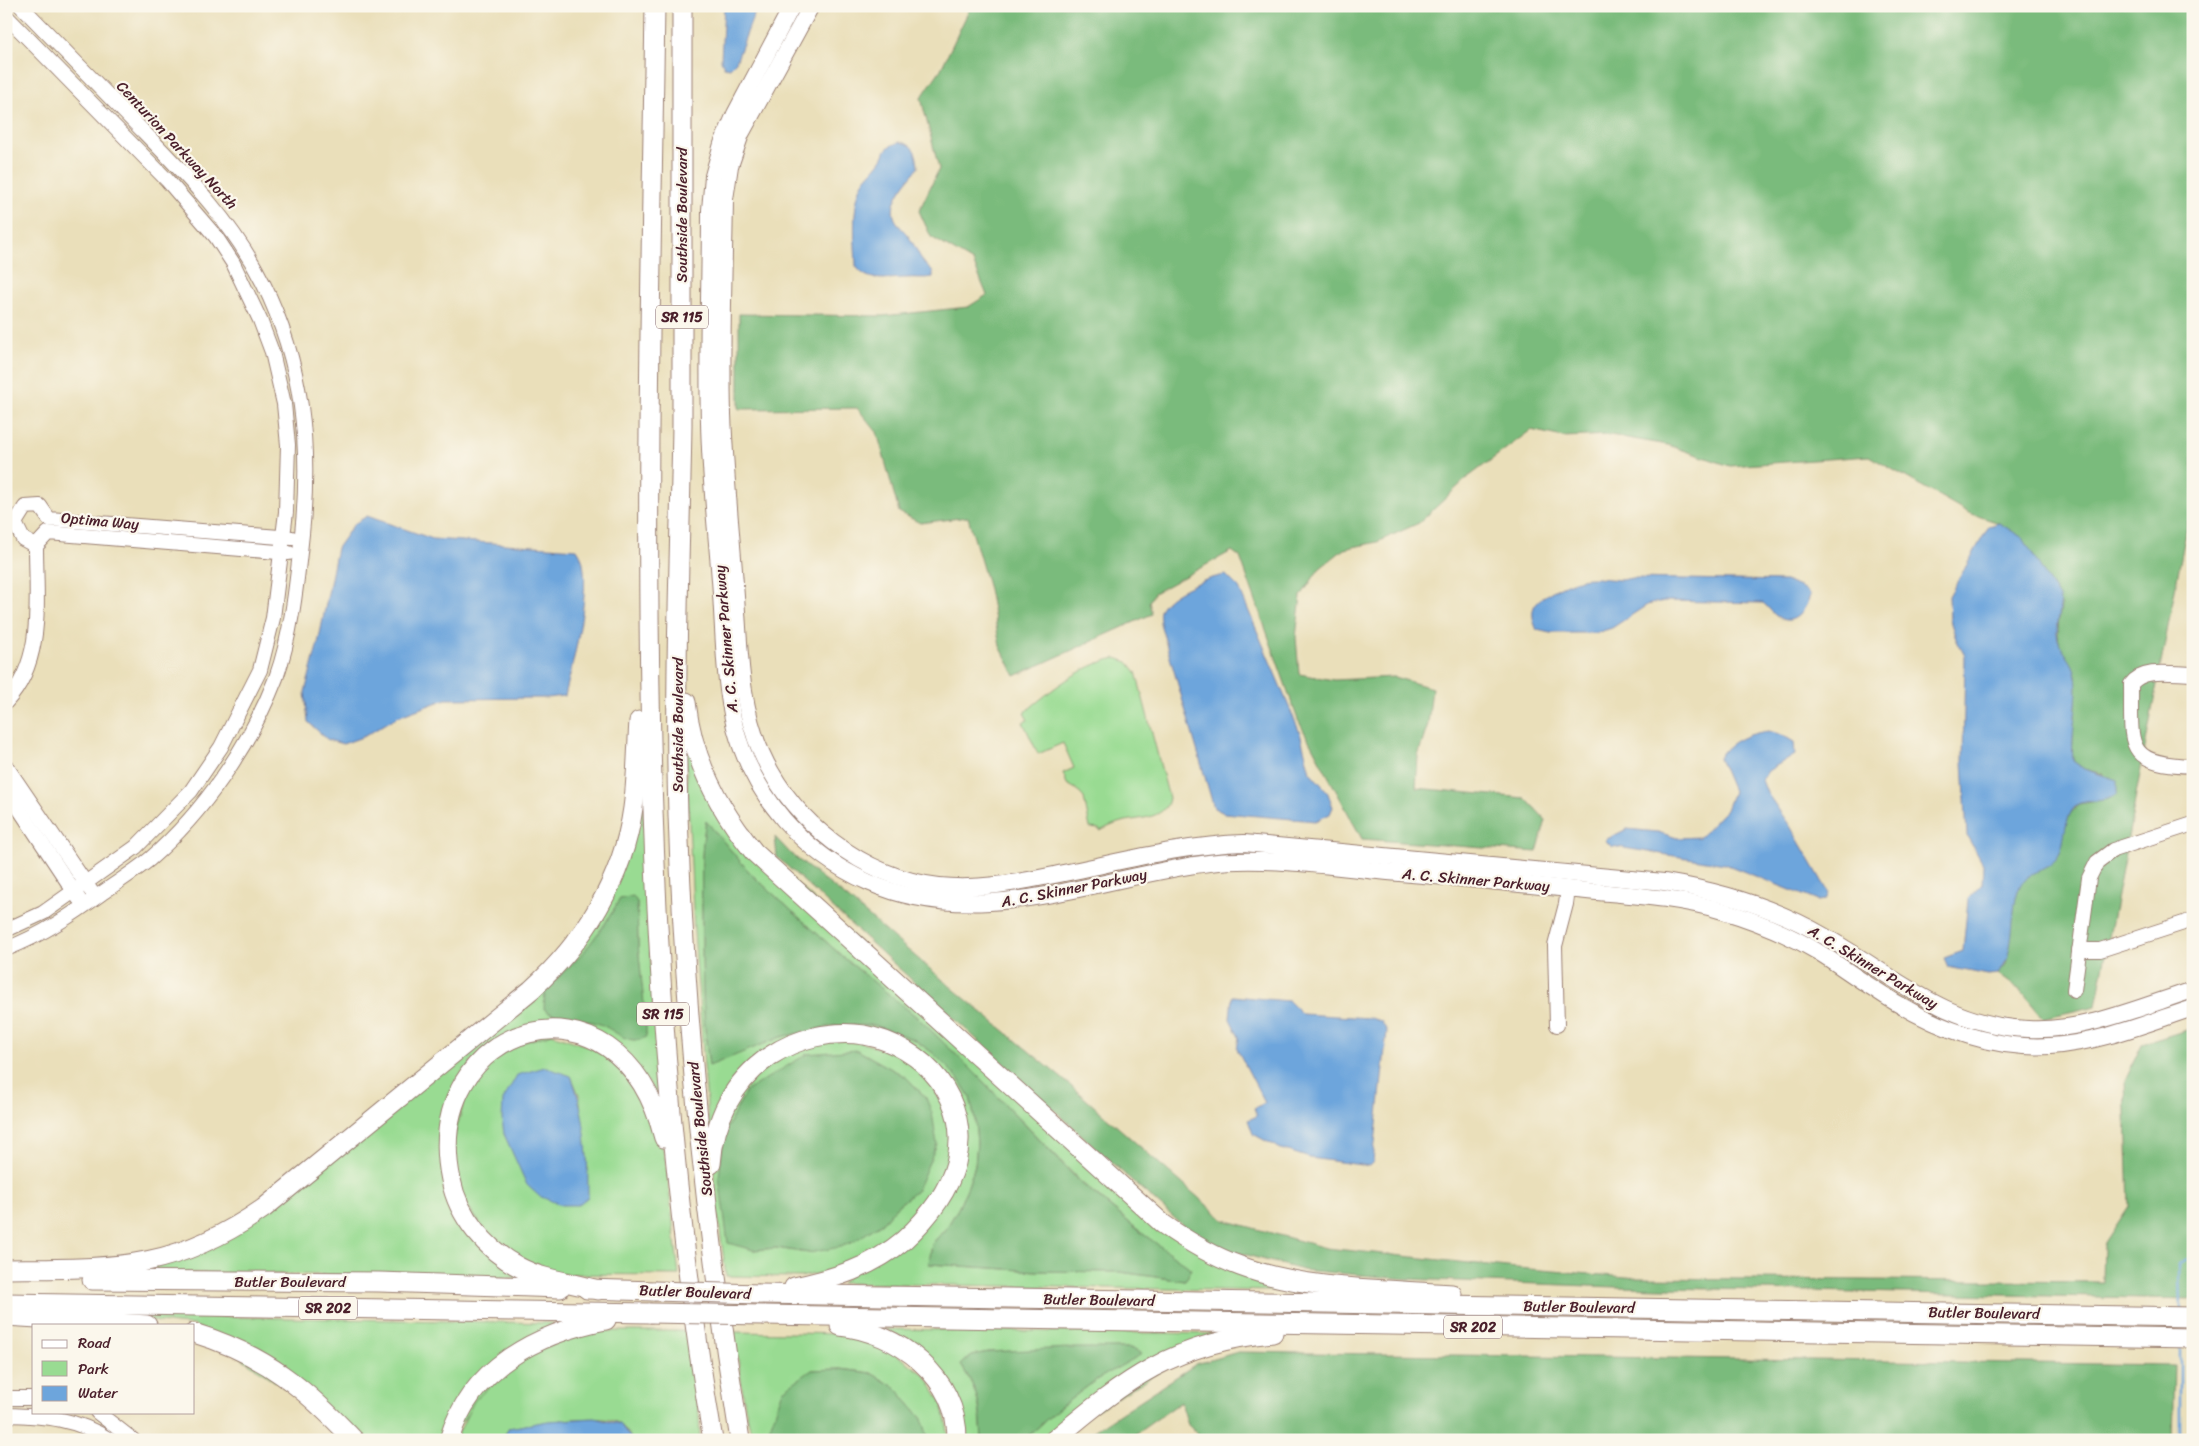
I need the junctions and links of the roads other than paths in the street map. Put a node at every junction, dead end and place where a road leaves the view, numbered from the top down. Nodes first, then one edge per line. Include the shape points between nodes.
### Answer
1 (21, 6) edge
2 (655, 6) edge
3 (682, 6) edge
4 (792, 6) edge
5 (811, 6) edge
6 (6, 16) edge
7 (267, 292) junction
8 (251, 300) junction
9 (49, 526) junction
10 (284, 537) junction
11 (301, 539) junction
12 (36, 546) junction
13 (282, 553) junction
14 (300, 554) junction
15 (648, 585) junction
16 (679, 627) junction
17 (2193, 674) edge
18 (6, 702) edge
19 (762, 753) junction
20 (746, 759) junction
21 (6, 766) edge
22 (2193, 766) edge
23 (6, 789) edge
24 (2193, 824) edge
25 (81, 888) junction
26 (1568, 889) junction
27 (96, 898) junction
28 (84, 907) junction
29 (2193, 920) edge
30 (6, 930) edge
31 (6, 949) edge
32 (2079, 950) junction
33 (2074, 990) dead end
34 (2193, 990) edge
35 (2193, 1008) edge
36 (1557, 1025) dead end
37 (710, 1230) junction
38 (684, 1234) junction
39 (6, 1269) edge
40 (6, 1279) edge
41 (598, 1290) junction
42 (759, 1294) junction
43 (6, 1303) edge
44 (1504, 1306) junction
45 (650, 1313) junction
46 (6, 1316) edge
47 (800, 1316) junction
48 (2193, 1317) edge
49 (130, 1324) edge
50 (1384, 1325) junction
51 (195, 1333) edge
52 (2193, 1338) edge
53 (728, 1363) junction
54 (701, 1364) junction
55 (6, 1398) edge
56 (32, 1398) edge
57 (100, 1414) edge
58 (6, 1415) edge
59 (110, 1440) edge
60 (133, 1440) edge
61 (354, 1440) edge
62 (449, 1440) edge
63 (704, 1440) edge
64 (713, 1440) edge
65 (740, 1440) edge
66 (749, 1440) edge
67 (957, 1440) edge
68 (1054, 1440) edge

1 - 7 street, Centurion Parkway North via 212,204 248,255
2 - 15 highway, Southside Boulevard / SR 115
3 - 16 highway, Southside Boulevard / SR 115
4 - 20 main road, A. C. Skinner Parkway via 728,129 716,161 711,193 709,428 728,684 736,732
5 - 19 main road, A. C. Skinner Parkway via 741,134 730,166 725,199 724,434 742,676 749,716
6 - 8 street, Centurion Parkway North via 198,215 233,263
7 - 8 street
7 - 11 street, Centurion Parkway North via 288,347 301,401 306,482
8 - 10 street, Centurion Parkway North via 272,352 284,404 288,445
9 - 10 street
9 - 12 street, Optima Way
9 - 12 street via 40,506 25,507 15,523 23,539
9 - 13 street, Optima Way
10 - 11 street
10 - 13 street, Centurion Parkway North
11 - 14 street, Centurion Parkway North
12 - 18 street via 36,636 26,670
13 - 14 street, Optima Way
13 - 25 street, Centurion Parkway North via 273,618 260,670 221,747 191,791 152,834
14 - 27 street, Centurion Parkway North via 290,621 276,675 236,756 205,802 164,846
15 - 38 highway, Southside Boulevard / SR 115 via 657,927 669,1100
15 - 39 highway via 635,790 627,836 600,905 584,932 556,966 271,1203 218,1238 172,1256 138,1264 79,1269
16 - 37 highway, Southside Boulevard / SR 115 via 677,743 681,877 693,1063
16 - 44 highway via 687,710 694,743 715,794 742,837 767,865 1156,1217 1209,1253 1265,1274 1328,1284 1452,1294
17 - 22 street via 2140,675 2131,684 2132,740 2140,754 2169,765
19 - 20 main road
19 - 34 main road, A. C. Skinner Parkway via 794,804 830,840 889,873 935,885 1004,885 1194,848 1244,844 1631,878 1714,892 1794,920 1932,1003 1962,1017 1994,1025 2028,1029 2077,1026
20 - 26 main road, A. C. Skinner Parkway via 773,806 820,854 863,880 894,893 926,901 994,903 1192,865 1243,860
21 - 25 street
23 - 25 street
24 - 32 street via 2113,850 2097,862 2089,878
25 - 27 street
25 - 28 street
25 - 30 street, Centurion Parkway North via 43,913
26 - 35 main road, A. C. Skinner Parkway via 1664,898 1745,918 1822,954 1877,992 1921,1016 1952,1031 1984,1041 2017,1046 2067,1044 2099,1038
26 - 36 street via 1555,946
27 - 28 street, Centurion Parkway North
28 - 31 street, Centurion Parkway North via 52,928
29 - 32 street via 2100,950
32 - 33 street
37 - 42 highway via 711,1167 720,1116 735,1090 779,1050 808,1039 857,1034 886,1041 914,1054 937,1075 953,1103 959,1134 956,1164 934,1208 903,1240 857,1269 820,1282
37 - 53 highway, Southside Boulevard / SR 115
38 - 41 highway via 658,1115 645,1087 622,1057 594,1038 563,1030 532,1032 504,1043 477,1065 463,1086 454,1109 447,1147 449,1173 456,1198 476,1231 506,1259 532,1273
38 - 54 highway, Southside Boulevard / SR 115
40 - 41 highway, Butler Boulevard / SR 202 via 379,1282
41 - 42 highway, Butler Boulevard / SR 202, bridge
42 - 44 highway, Butler Boulevard / SR 202
43 - 45 highway, Butler Boulevard / SR 202
44 - 48 highway, Butler Boulevard / SR 202
45 - 47 highway, Butler Boulevard / SR 202, bridge
45 - 62 highway via 582,1325 527,1346 502,1363 474,1391 459,1414
46 - 49 highway
47 - 50 highway, Butler Boulevard / SR 202
47 - 67 highway via 873,1332 911,1353 934,1376 948,1398
50 - 52 highway, Butler Boulevard / SR 202
50 - 68 highway via 1242,1337 1188,1351 1130,1380
51 - 61 highway via 246,1353 280,1372 320,1404
53 - 65 highway, Southside Boulevard / SR 115
53 - 66 highway
54 - 63 highway
54 - 64 highway, Southside Boulevard / SR 115
55 - 56 street
57 - 60 street
58 - 59 street via 66,1419

